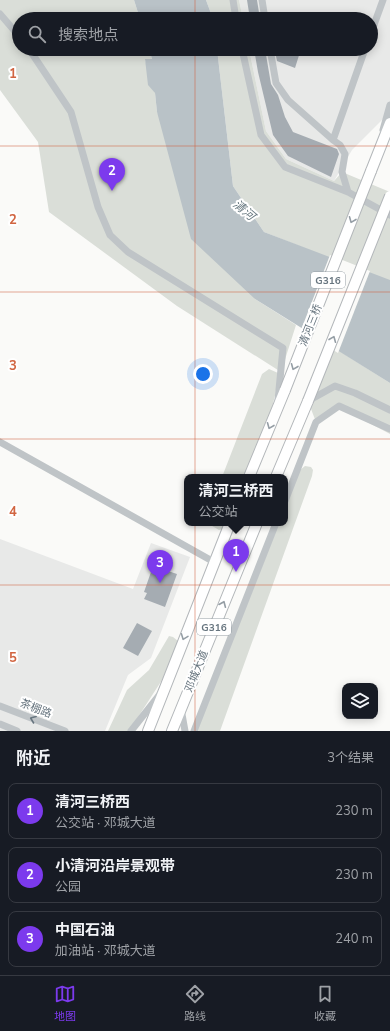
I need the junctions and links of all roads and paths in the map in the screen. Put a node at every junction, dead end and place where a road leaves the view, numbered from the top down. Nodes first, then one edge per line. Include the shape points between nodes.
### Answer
1 (233, 0) edge
2 (262, 0) edge
3 (383, 0) edge
4 (235, 12) edge
5 (264, 12) edge
6 (0, 14) edge
7 (378, 14) edge
8 (12, 28) edge
9 (34, 56) edge
10 (244, 56) edge
11 (271, 56) edge
12 (363, 56) edge
13 (390, 105) edge
14 (390, 123) edge
15 (333, 140) junction
16 (371, 171) junction
17 (348, 192) junction
18 (390, 196) edge
19 (390, 215) edge
20 (308, 401) junction
21 (277, 408) junction
22 (390, 410) edge
23 (390, 429) edge
24 (0, 442) edge
25 (250, 474) edge
26 (277, 474) edge
27 (288, 493) edge
28 (229, 526) edge
29 (256, 526) edge
30 (275, 526) edge
31 (214, 562) junction
32 (164, 688) junction
33 (0, 706) edge
34 (181, 708) junction
35 (0, 724) edge
36 (17, 731) edge
37 (65, 731) edge
38 (131, 731) edge
39 (148, 731) edge
40 (172, 731) edge
41 (185, 731) edge
42 (194, 731) edge

1 - 4 street
2 - 5 street
3 - 7 street
6 - 8 street
9 - 21 street via 70,112 98,207 110,235 128,252 283,348
10 - 17 street via 261,135 285,167
11 - 15 street via 276,83 288,100
12 - 15 street
13 - 16 street
14 - 16 highway, G316
15 - 17 street via 340,145 345,154 342,172
16 -> 21 highway, 清河三桥 / G316, bridge
17 - 19 street
20 -> 18 highway, G316, bridge
20 - 22 street via 335,386
20 - 26 highway, G316
21 -> 25 highway, G316
23 - 27 street via 339,406 316,422
24 - 31 street
28 - 31 highway, G316
34 -> 29 highway, 邓城大道 / G316
30 - 42 street
31 -> 32 highway, G316
32 - 38 street
32 - 39 highway, G316
37 -> 33 street, 茶棚路
34 - 40 highway, 邓城大道 / G316
34 - 41 street
35 - 36 street

